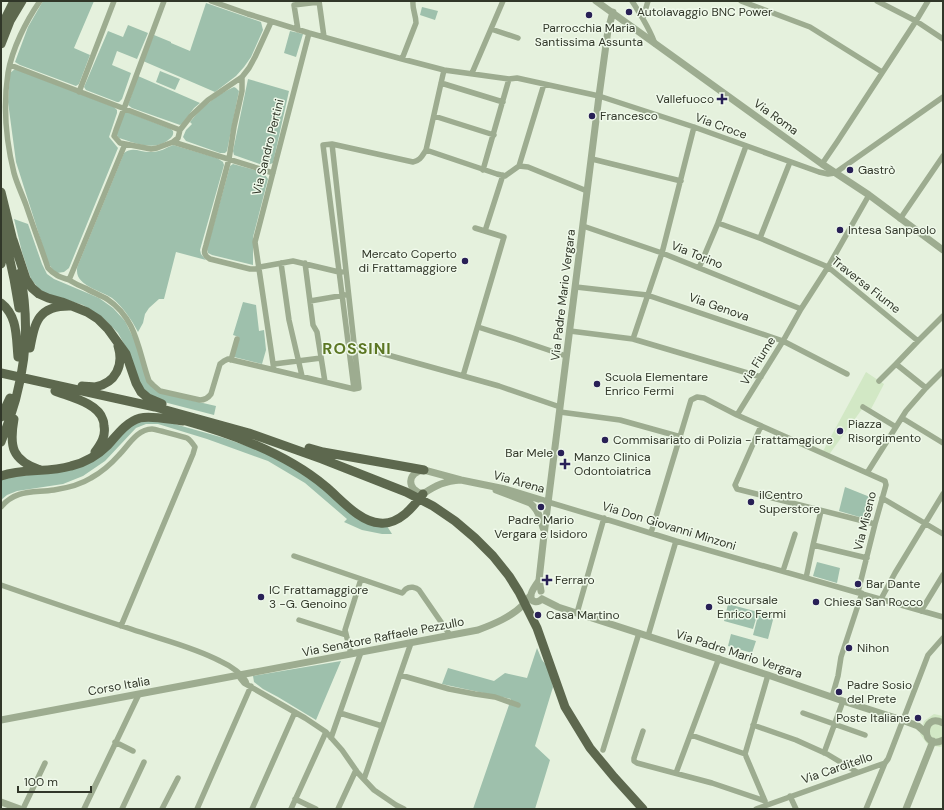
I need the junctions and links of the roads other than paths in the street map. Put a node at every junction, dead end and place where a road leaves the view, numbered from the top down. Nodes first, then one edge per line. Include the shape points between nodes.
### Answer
1 (14, 1) edge
2 (22, 1) edge
3 (40, 1) edge
4 (114, 1) edge
5 (164, 1) edge
6 (211, 1) edge
7 (319, 1) edge
8 (413, 1) edge
9 (503, 1) edge
10 (596, 1) edge
11 (632, 1) edge
12 (648, 1) edge
13 (741, 1) edge
14 (877, 1) edge
15 (928, 1) edge
16 (613, 12) junction
17 (643, 18) junction
18 (916, 21) junction
19 (271, 22) junction
20 (1, 27) edge
21 (491, 29) junction
22 (298, 30) junction
23 (309, 33) junction
24 (324, 37) junction
25 (518, 38) dead end
26 (943, 39) edge
27 (1, 44) edge
28 (656, 44) junction
29 (402, 59) junction
30 (10, 65) junction
31 (444, 70) junction
32 (882, 72) junction
33 (472, 73) junction
34 (242, 77) junction
35 (509, 79) junction
36 (441, 84) junction
37 (544, 84) junction
38 (79, 92) junction
39 (599, 96) junction
40 (943, 97) edge
41 (503, 102) junction
42 (123, 108) junction
43 (434, 116) junction
44 (694, 127) junction
45 (180, 130) junction
46 (494, 135) junction
47 (173, 142) junction
48 (125, 144) junction
49 (332, 144) junction
50 (746, 146) junction
51 (426, 150) junction
52 (943, 156) edge
53 (229, 159) junction
54 (592, 159) junction
55 (790, 162) junction
56 (822, 164) junction
57 (519, 166) junction
58 (483, 170) junction
59 (273, 173) junction
60 (835, 173) junction
61 (503, 175) junction
62 (681, 181) junction
63 (587, 190) junction
64 (1, 192) edge
65 (868, 195) junction
66 (900, 219) junction
67 (4, 222) edge
68 (718, 223) junction
69 (583, 226) junction
70 (475, 228) dead end
71 (484, 231) junction
72 (760, 238) junction
73 (13, 240) junction
74 (943, 250) edge
75 (662, 253) junction
76 (281, 263) junction
77 (1, 264) edge
78 (305, 264) junction
79 (828, 266) junction
80 (260, 267) junction
81 (699, 268) junction
82 (339, 272) junction
83 (346, 272) junction
84 (69, 280) junction
85 (576, 287) junction
86 (349, 295) junction
87 (648, 295) junction
88 (342, 296) junction
89 (310, 301) junction
90 (1, 303) edge
91 (72, 306) junction
92 (343, 306) junction
93 (350, 306) junction
94 (801, 309) junction
95 (943, 316) edge
96 (478, 327) junction
97 (570, 331) junction
98 (237, 339) dead end
99 (633, 339) junction
100 (117, 340) junction
101 (783, 341) junction
102 (918, 341) junction
103 (348, 344) junction
104 (354, 345) junction
105 (566, 356) junction
106 (18, 357) junction
107 (321, 358) junction
108 (231, 360) junction
109 (298, 361) junction
110 (896, 364) junction
111 (274, 367) junction
112 (19, 371) junction
113 (943, 372) edge
114 (1, 373) edge
115 (847, 374) dead end
116 (302, 376) junction
117 (463, 376) junction
118 (761, 377) junction
119 (1, 379) edge
120 (879, 381) dead end
121 (325, 382) junction
122 (56, 388) junction
123 (356, 388) junction
124 (926, 388) junction
125 (13, 393) junction
126 (864, 407) dead end
127 (560, 409) junction
128 (737, 415) junction
129 (1, 417) edge
130 (902, 418) junction
131 (183, 421) junction
132 (1, 425) edge
133 (761, 426) junction
134 (217, 427) junction
135 (896, 427) junction
136 (249, 433) junction
137 (680, 437) junction
138 (1, 442) edge
139 (943, 443) edge
140 (91, 458) junction
141 (41, 470) junction
142 (424, 470) junction
143 (867, 472) junction
144 (1, 476) edge
145 (461, 480) junction
146 (483, 484) junction
147 (423, 494) junction
148 (943, 494) edge
149 (882, 498) junction
150 (548, 502) junction
151 (1, 507) edge
152 (822, 511) junction
153 (604, 518) junction
154 (875, 524) junction
155 (925, 524) junction
156 (651, 533) junction
157 (796, 534) dead end
158 (943, 534) edge
159 (544, 535) junction
160 (676, 541) junction
161 (813, 545) junction
162 (294, 556) dead end
163 (867, 558) junction
164 (783, 571) junction
165 (943, 575) edge
166 (806, 578) junction
167 (361, 579) junction
168 (538, 580) junction
169 (1, 585) edge
170 (541, 591) junction
171 (532, 593) junction
172 (860, 593) junction
173 (881, 599) junction
174 (539, 601) junction
175 (523, 605) junction
176 (921, 611) junction
177 (578, 613) junction
178 (943, 617) edge
179 (299, 620) dead end
180 (121, 626) junction
181 (639, 633) junction
182 (346, 635) junction
183 (450, 635) junction
184 (648, 636) junction
185 (943, 638) edge
186 (411, 643) junction
187 (361, 652) junction
188 (351, 654) junction
189 (719, 658) junction
190 (241, 674) junction
191 (768, 674) junction
192 (400, 675) junction
193 (249, 685) junction
194 (139, 694) junction
195 (832, 697) junction
196 (843, 701) junction
197 (518, 705) dead end
198 (295, 712) junction
199 (340, 713) junction
200 (803, 713) dead end
201 (1, 720) edge
202 (902, 720) junction
203 (942, 720) edge
204 (835, 724) junction
205 (753, 725) junction
206 (382, 726) junction
207 (643, 731) dead end
208 (326, 732) junction
209 (926, 733) junction
210 (691, 735) junction
211 (865, 735) dead end
212 (331, 738) junction
213 (943, 740) edge
214 (932, 741) junction
215 (115, 742) junction
216 (603, 750) dead end
217 (133, 751) dead end
218 (824, 752) junction
219 (745, 754) junction
220 (45, 762) dead end
221 (144, 762) dead end
222 (885, 763) junction
223 (356, 770) junction
224 (857, 772) junction
225 (676, 773) junction
226 (178, 778) dead end
227 (364, 780) junction
228 (790, 796) junction
229 (295, 799) junction
230 (1, 802) edge
231 (766, 803) junction
232 (22, 809) edge
233 (84, 809) edge
234 (122, 809) edge
235 (162, 809) edge
236 (197, 809) edge
237 (252, 809) edge
238 (291, 809) edge
239 (316, 809) edge
240 (338, 809) edge
241 (404, 809) edge
242 (643, 809) edge
243 (756, 809) edge
244 (795, 809) edge
245 (866, 809) edge
246 (906, 809) edge

1 - 20 highway
2 - 27 highway
3 - 30 street via 20,36
4 - 38 street
5 - 42 street
6 - 19 street, Via Croce
7 - 22 street via 294,5
7 - 24 street
8 - 29 street via 416,23
9 - 21 street
10 - 16 street, Via Roma
11 - 17 street
12 - 17 street
13 - 32 street via 810,27
14 - 18 street
15 - 18 street
16 - 28 street, Via Roma
16 - 39 street, Via Padre Mario Vergara
17 - 28 street
18 - 26 street
18 - 32 street
19 - 22 street, Via Croce
19 - 34 street via 255,57
21 - 25 street
21 - 33 street
22 - 23 street, Via Croce
23 - 24 street, Via Croce
23 - 59 street, Via Sandro Pertini
24 - 29 street, Via Croce
28 - 56 street, Via Roma
29 - 31 street, Via Croce
30 - 38 street
30 - 84 street via 6,116 9,149 15,175 48,268 61,278
31 - 33 street, Via Croce
31 - 36 street
32 - 56 street
33 - 35 street, Via Croce
34 - 45 street via 208,100
34 - 53 street via 242,91
35 - 37 street, Via Croce via 517,78
35 - 41 street
36 - 41 street
36 - 43 street
37 - 39 street, Via Croce
37 - 57 street
38 - 42 street
39 - 44 street, Via Croce
39 - 54 street, Via Padre Mario Vergara
40 - 60 street
41 - 46 street
42 - 45 street
42 - 48 street via 114,136 120,143
43 - 46 street
43 - 51 street
44 - 50 street, Via Croce
44 - 62 street
45 - 47 street via 178,138
46 - 58 street
47 - 48 street via 151,149
47 - 53 street
48 - 84 street
49 - 51 street via 413,162 421,159
49 - 82 street via 323,145
49 - 83 street
50 - 55 street, Via Croce
50 - 68 street
51 - 58 street
52 - 66 street
53 - 59 street
53 - 80 street via 204,252 210,259 250,269
54 - 62 street
54 - 63 street, Via Padre Mario Vergara
55 - 60 street, Via Croce via 819,172
55 - 72 street
56 - 60 street, Via Roma
57 - 61 street via 506,176
57 - 63 street
58 - 61 street
59 - 80 street, Via Sandro Pertini via 255,242
60 - 65 street, Via Roma
61 - 71 street
62 - 75 street
63 - 69 street, Via Padre Mario Vergara
64 - 67 highway
65 - 66 street, Via Roma
65 - 79 street, Via Fiume
66 - 74 street, Via Roma
67 - 73 highway
67 - 77 highway
67 - 106 highway via 17,293 20,330
68 - 72 street, Traversa Fiume
68 - 81 street
69 - 75 street, Via Torino
69 - 85 street, Via Padre Mario Vergara
70 - 71 street
71 - 96 street via 504,237
72 - 79 street, Traversa Fiume
73 - 91 highway via 26,279 32,288 40,294
73 - 112 highway via 25,306 26,342
75 - 81 street, Via Torino
75 - 87 street
76 - 78 street via 294,261
76 - 80 street
76 - 109 street
78 - 82 street
78 - 89 street
79 - 94 street, Via Fiume
79 - 102 street, Traversa Fiume
80 - 111 street, Via Sandro Pertini
81 - 94 street, Via Torino
82 - 83 street
82 - 88 street
83 - 86 street
84 - 108 street via 106,299 125,316 137,338 149,381 160,391 204,400 211,394 220,364
85 - 87 street, Via Genova
85 - 97 street, Via Padre Mario Vergara
86 - 88 street
86 - 93 street
87 - 99 street
87 - 101 street, Via Genova
88 - 89 street
88 - 92 street
89 - 107 street
90 - 106 highway via 14,322
91 - 100 highway via 98,319
91 - 112 highway via 52,308 39,318 34,326 26,361
92 - 93 street
92 - 103 street
93 - 104 street
94 - 101 street, Via Fiume
95 - 102 street
96 - 105 street
96 - 117 street
97 - 99 street
97 - 105 street, Via Padre Mario Vergara
98 - 108 street
99 - 118 street
100 - 122 highway via 120,364 111,379 103,385 93,387 71,385
100 - 134 highway via 126,354 141,392 157,402 197,415
101 - 115 street, Via Genova
101 - 118 street, Via Fiume
102 - 110 street
103 - 104 street
103 - 123 street
104 - 117 street
104 - 123 street
105 - 127 street, Via Padre Mario Vergara
106 - 112 highway
107 - 109 street
107 - 121 street
108 - 111 street
109 - 111 street
109 - 116 street
110 - 120 street
110 - 124 street
111 - 116 street
112 - 125 highway
113 - 124 street, Via Miseno
114 - 122 highway
116 - 121 street
117 - 127 street via 499,386
118 - 128 street, Via Fiume
119 - 122 highway
121 - 123 street
122 - 131 highway
122 - 134 highway via 155,407
122 - 140 highway via 90,405 103,420 103,440
124 - 130 street, Via Miseno
125 - 129 highway
125 - 132 highway
125 - 138 highway via 10,418
125 - 141 highway via 16,407 12,442 15,453 22,461
126 - 135 street
127 - 137 street via 620,420
127 - 150 street, Via Padre Mario Vergara
128 - 133 street
128 - 137 street via 697,397 691,400
130 - 135 street, Via Miseno
130 - 139 street
131 - 134 highway
131 - 140 highway via 139,418
133 - 143 street
133 - 152 street via 735,487
134 - 136 highway
134 - 147 highway via 293,463 371,522 388,523 400,518
135 - 143 street, Via Miseno
136 - 142 highway via 323,452
136 - 242 highway via 406,492 455,521 494,556 509,576 537,628 565,707 590,748
137 - 156 street
140 - 141 highway via 70,467
141 - 144 highway
142 - 145 street, Via Arena
142 - 147 street via 418,471 411,479 413,489
143 - 149 street, Via Miseno via 886,482
145 - 146 street, Via Arena
145 - 147 street via 436,485
146 - 150 street, Via Arena
146 - 159 street, Via Arena via 534,506
148 - 155 street
149 - 154 street, Via Miseno
149 - 155 street
150 - 153 street, Via Don Giovanni Minzoni
150 - 159 street, Via Padre Mario Vergara
151 - 180 street via 16,495 74,486 91,479 104,470 141,432 152,429 186,438 193,443 194,454
152 - 154 street
152 - 161 street
153 - 156 street, Via Don Giovanni Minzoni
153 - 177 street
154 - 163 street, Via Miseno
155 - 158 street
155 - 173 street
156 - 160 street, Via Don Giovanni Minzoni
157 - 164 street
159 - 168 street, Via Padre Mario Vergara
160 - 164 street, Via Don Giovanni Minzoni
160 - 184 street
161 - 163 street
161 - 166 street
162 - 167 street
163 - 172 street, Via Miseno
164 - 166 street, Via Don Giovanni Minzoni
165 - 176 street
166 - 172 street, Via Don Giovanni Minzoni
167 - 182 street
167 - 183 street via 402,594 406,589 417,588
168 - 170 street, Via Padre Mario Vergara
168 - 171 street, Via Padre Mario Vergara
169 - 180 street
170 - 171 street via 538,589
170 - 174 street via 543,595
171 - 174 street via 532,599
171 - 175 street, Via Senatore Raffaele Pezzullo
172 - 173 street, Via Don Giovanni Minzoni
172 - 195 street, Via Miseno
173 - 176 street, Via Don Giovanni Minzoni
174 - 175 street, Via Senatore Raffaele Pezzullo
174 - 177 street, Via Padre Mario Vergara
175 - 183 street, Via Senatore Raffaele Pezzullo via 489,626
176 - 178 street, Via Don Giovanni Minzoni
177 - 181 street, Via Padre Mario Vergara
179 - 182 street
180 - 190 street via 197,651 221,661
181 - 184 street, Via Padre Mario Vergara
181 - 216 street
182 - 188 street
183 - 186 street, Via Senatore Raffaele Pezzullo
184 - 189 street, Via Padre Mario Vergara
185 - 202 street, Via Carditello via 928,655
186 - 187 street, Via Senatore Raffaele Pezzullo
186 - 192 street
187 - 188 street, Via Senatore Raffaele Pezzullo
187 - 199 street
188 - 190 street, Via Senatore Raffaele Pezzullo
189 - 191 street, Via Padre Mario Vergara
189 - 210 street
190 - 193 street via 241,681
190 - 194 street, Corso Italia
191 - 195 street, Via Padre Mario Vergara
191 - 205 street
192 - 197 street via 449,689 495,697
192 - 206 street
193 - 198 street
193 - 236 street
194 - 201 street, Corso Italia
194 - 215 street
195 - 196 street, Via Padre Mario Vergara
196 - 202 street, Via Padre Mario Vergara
196 - 204 street
198 - 208 street
198 - 237 street
199 - 206 street
199 - 212 street
200 - 204 street
202 - 209 street, Via Padre Mario Vergara via 918,726
202 - 222 street, Via Carditello
203 - 209 street via 930,723
204 - 211 street
204 - 218 street
205 - 218 street
205 - 219 street
206 - 227 street
207 - 225 street via 634,761
208 - 212 street
208 - 229 street
209 - 214 street
210 - 219 street
210 - 225 street
212 - 223 street
213 - 214 street
214 - 246 street
215 - 217 street
215 - 233 street
218 - 224 street
219 - 231 street
220 - 232 street
221 - 234 street
222 - 224 street, Via Carditello
222 - 245 street
223 - 227 street
223 - 240 street
224 - 228 street, Via Carditello
225 - 231 street
226 - 235 street
227 - 241 street via 374,790
228 - 231 street, Via Carditello
228 - 244 street
229 - 238 street
229 - 239 street
230 - 232 street
231 - 243 street, Via Carditello

